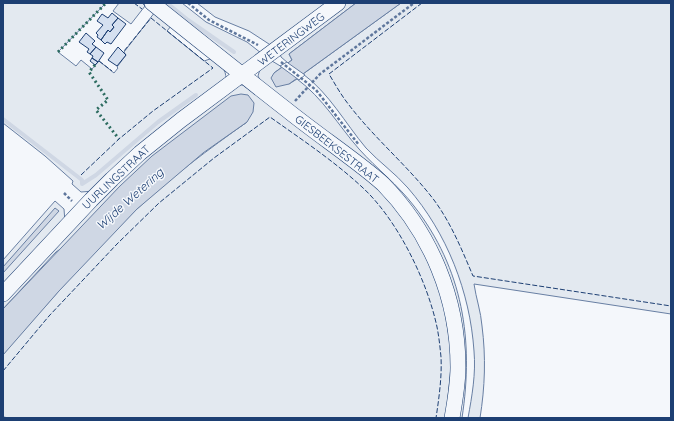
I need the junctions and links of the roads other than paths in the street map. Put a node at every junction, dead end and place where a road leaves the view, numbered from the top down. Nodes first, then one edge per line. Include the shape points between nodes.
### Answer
1 (152, 3) edge
2 (338, 3) edge
3 (243, 75) junction
4 (3, 294) edge
5 (452, 418) edge

1 - 3 street, GIESBEEKSESTRAAT
2 - 3 street, WETERINGWEG via 275,58
3 - 4 street, UURLINGSTRAAT via 140,153
3 - 5 street, GIESBEEKSESTRAAT via 383,184 425,240 444,280 454,323 458,368

